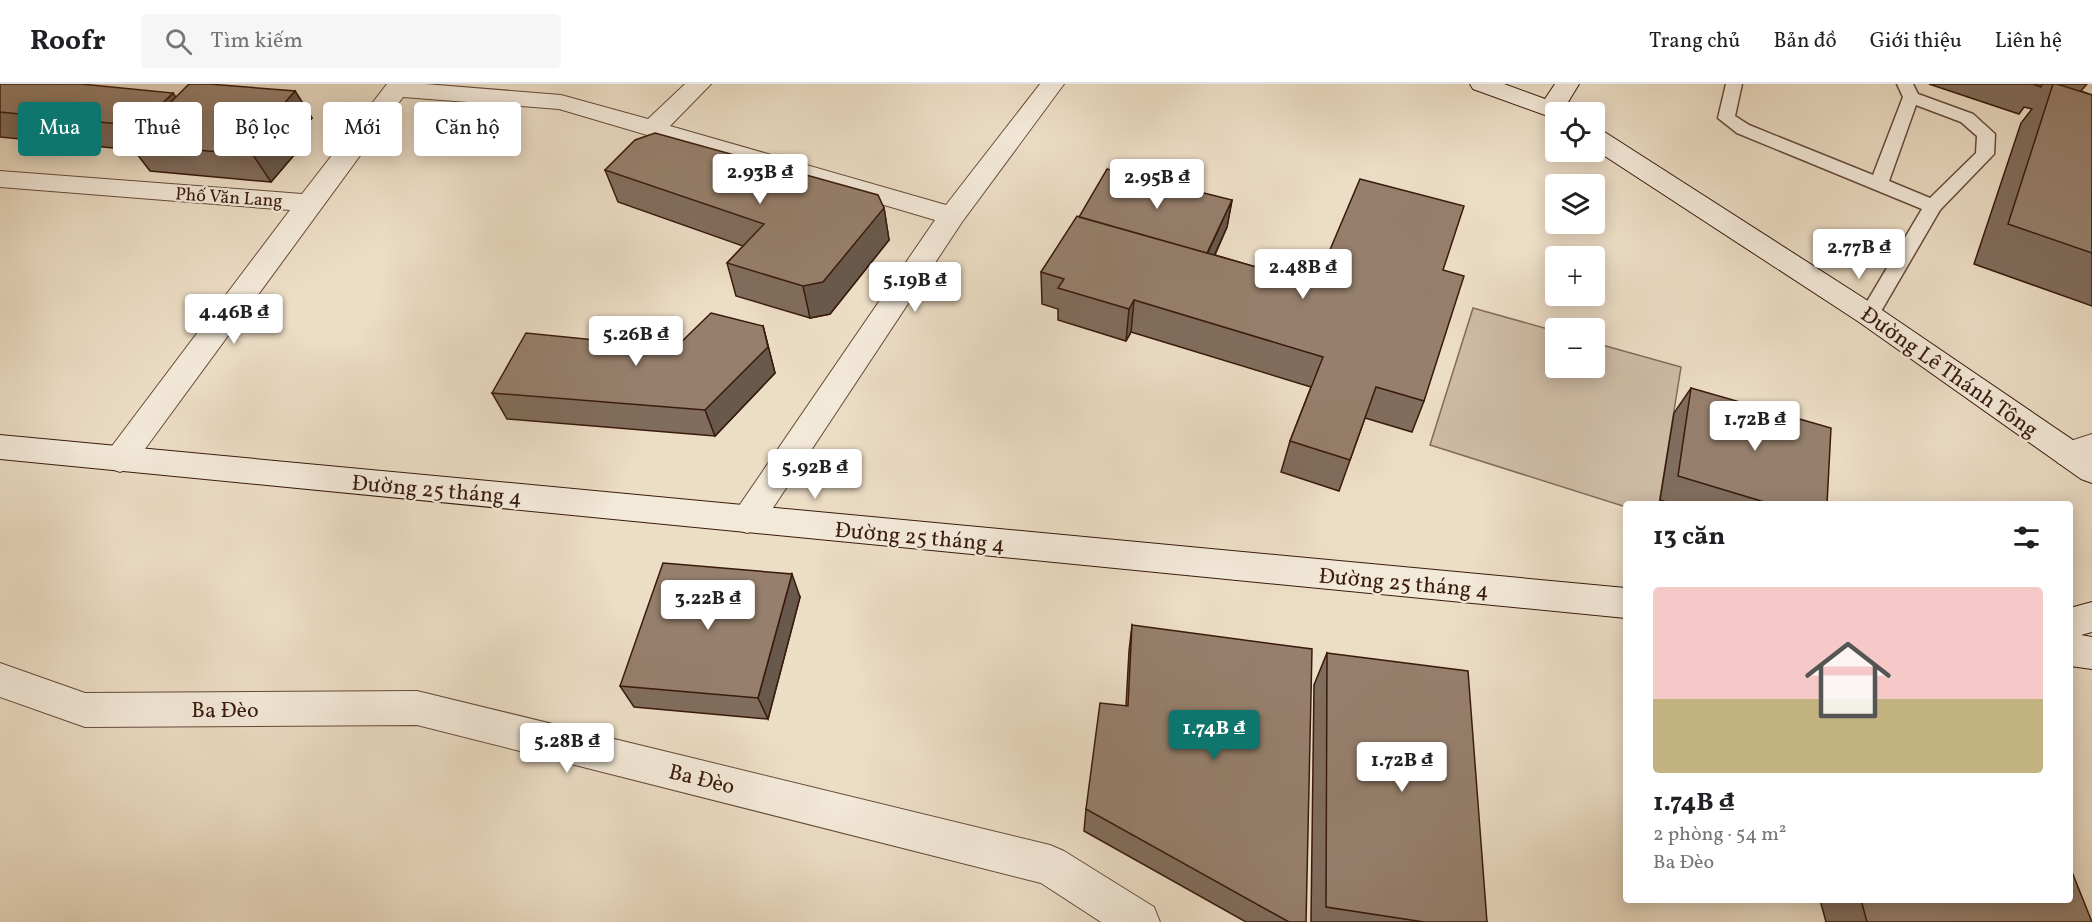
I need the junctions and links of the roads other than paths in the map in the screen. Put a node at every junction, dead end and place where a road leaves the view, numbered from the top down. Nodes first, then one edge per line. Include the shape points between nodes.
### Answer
1 (699, 84) edge
2 (1052, 84) edge
3 (1482, 84) edge
4 (1567, 84) edge
5 (1734, 84) edge
6 (398, 86) edge
7 (1908, 91) edge
8 (1558, 102) edge
9 (1545, 108) edge
10 (652, 129) junction
11 (1605, 144) edge
12 (0, 179) edge
13 (1879, 184) junction
14 (309, 203) junction
15 (1933, 206) junction
16 (952, 216) junction
17 (1869, 315) junction
18 (0, 447) edge
19 (2084, 456) edge
20 (120, 459) junction
21 (747, 519) junction
22 (1623, 603) edge
23 (2092, 617) edge
24 (2073, 623) edge
25 (2073, 650) edge
26 (2092, 653) edge
27 (0, 680) edge
28 (1139, 922) edge

1 - 10 street
2 - 16 street
3 - 9 street
4 - 8 street
5 - 13 lane via 1726,118 1743,129
6 - 10 street via 561,102
6 - 14 street, Phố Văn Lang
7 - 13 lane
7 - 15 lane via 1966,118 1986,134 1985,154
10 - 16 street
11 - 17 street, Đường Lê Thánh Tông
12 - 14 street, Phố Văn Lang
13 - 15 lane
14 - 20 street
15 - 17 lane
16 - 21 street
17 - 19 street, Đường Lê Thánh Tông
18 - 20 street, Đường 25 tháng 4
20 - 21 street, Đường 25 tháng 4
21 - 22 street, Đường 25 tháng 4
23 - 24 street
25 - 26 street
27 - 28 street, Ba Đèo via 85,710 417,708 1050,865

